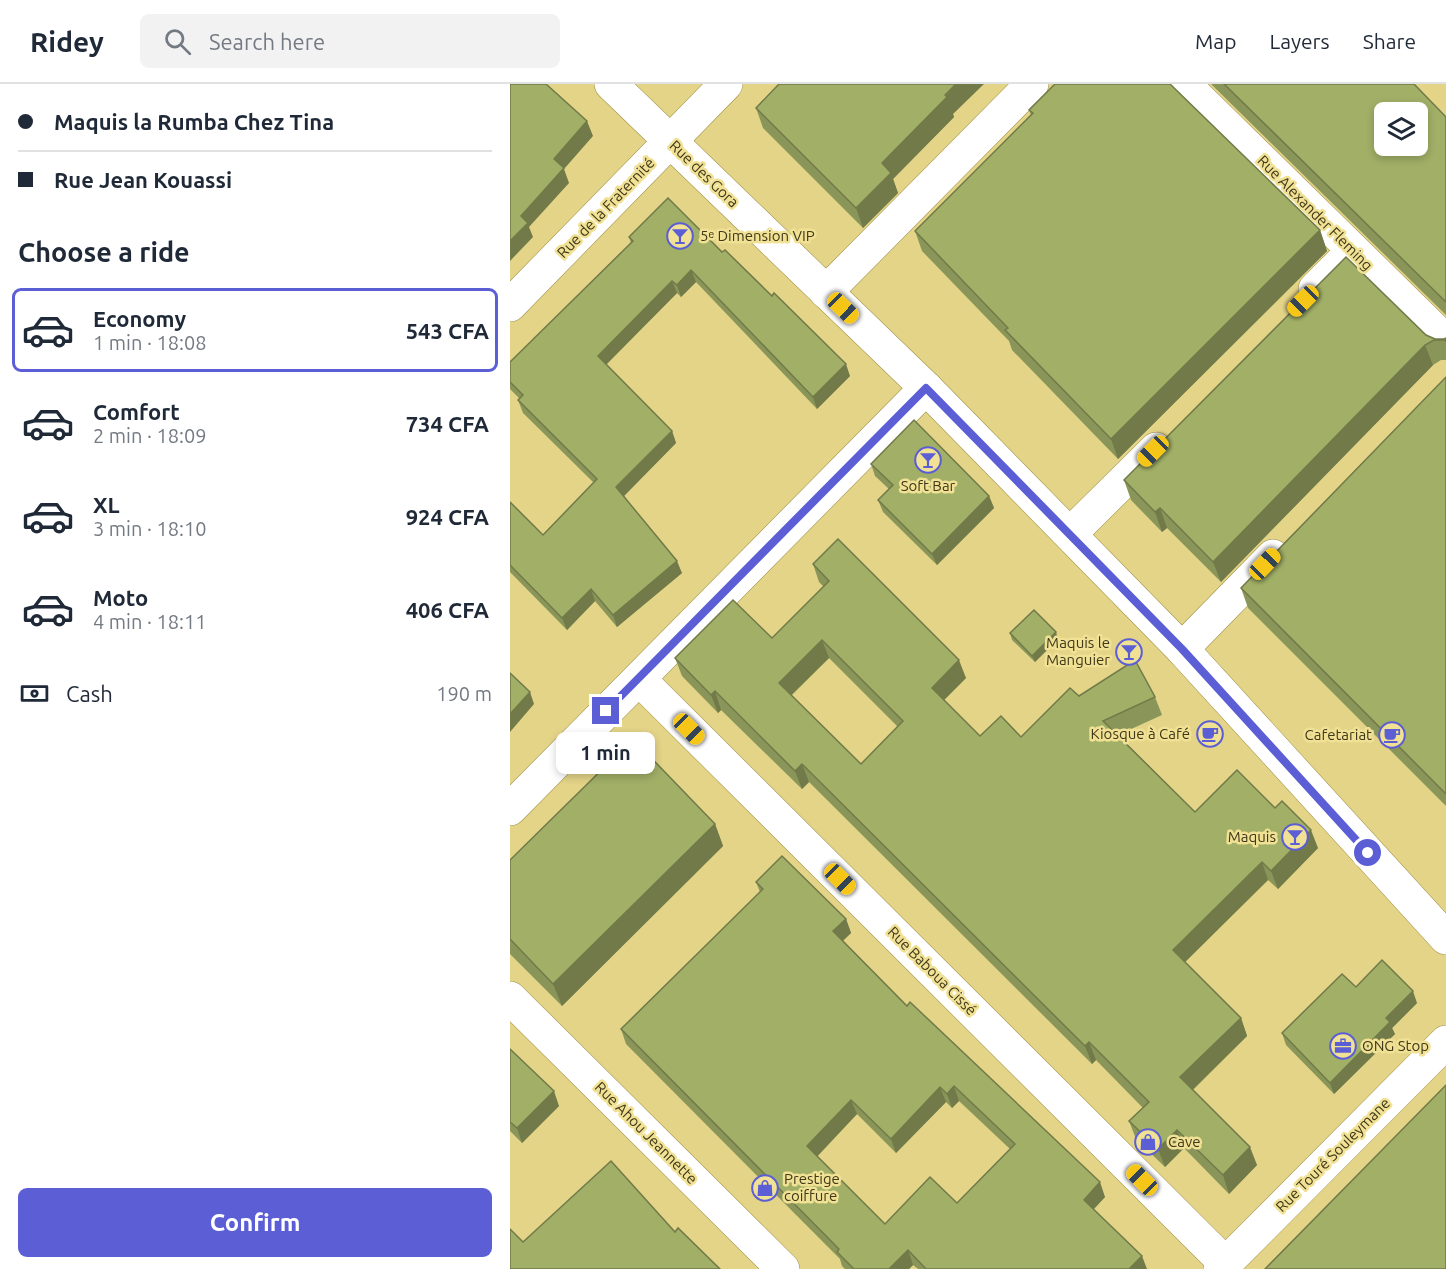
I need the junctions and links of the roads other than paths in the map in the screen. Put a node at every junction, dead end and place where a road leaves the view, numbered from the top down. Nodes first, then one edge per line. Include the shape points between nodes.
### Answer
1 (612, 84) edge
2 (726, 84) edge
3 (1032, 84) edge
4 (1184, 84) edge
5 (670, 142) junction
6 (1353, 251) junction
7 (826, 292) junction
8 (510, 305) edge
9 (1295, 309) edge
10 (1446, 341) edge
11 (926, 388) junction
12 (1178, 426) edge
13 (1298, 531) edge
14 (1070, 534) junction
15 (1182, 649) junction
16 (639, 679) junction
17 (510, 809) edge
18 (1446, 938) edge
19 (510, 998) edge
20 (1446, 1042) edge
21 (1223, 1266) edge
22 (783, 1269) edge

1 - 5 street, Rue des Gora
2 - 5 street, Rue de la Fraternité
3 - 7 street
4 - 6 street, Rue Alexander Fleming
5 - 7 street, Rue des Gora
5 - 8 street, Rue de la Fraternité
6 - 9 street
6 - 10 street, Rue Alexander Fleming
7 - 11 street, Rue des Gora
11 - 14 street, Rue des Gora
11 - 16 street
12 - 14 street
13 - 15 street
14 - 15 street, Rue des Gora
15 - 18 street, Rue des Gora
16 - 17 street
16 - 21 street, Rue Baboua Cissé
19 - 22 street, Rue Ahou Jeannette
20 - 21 street, Rue Touré Souleymane

